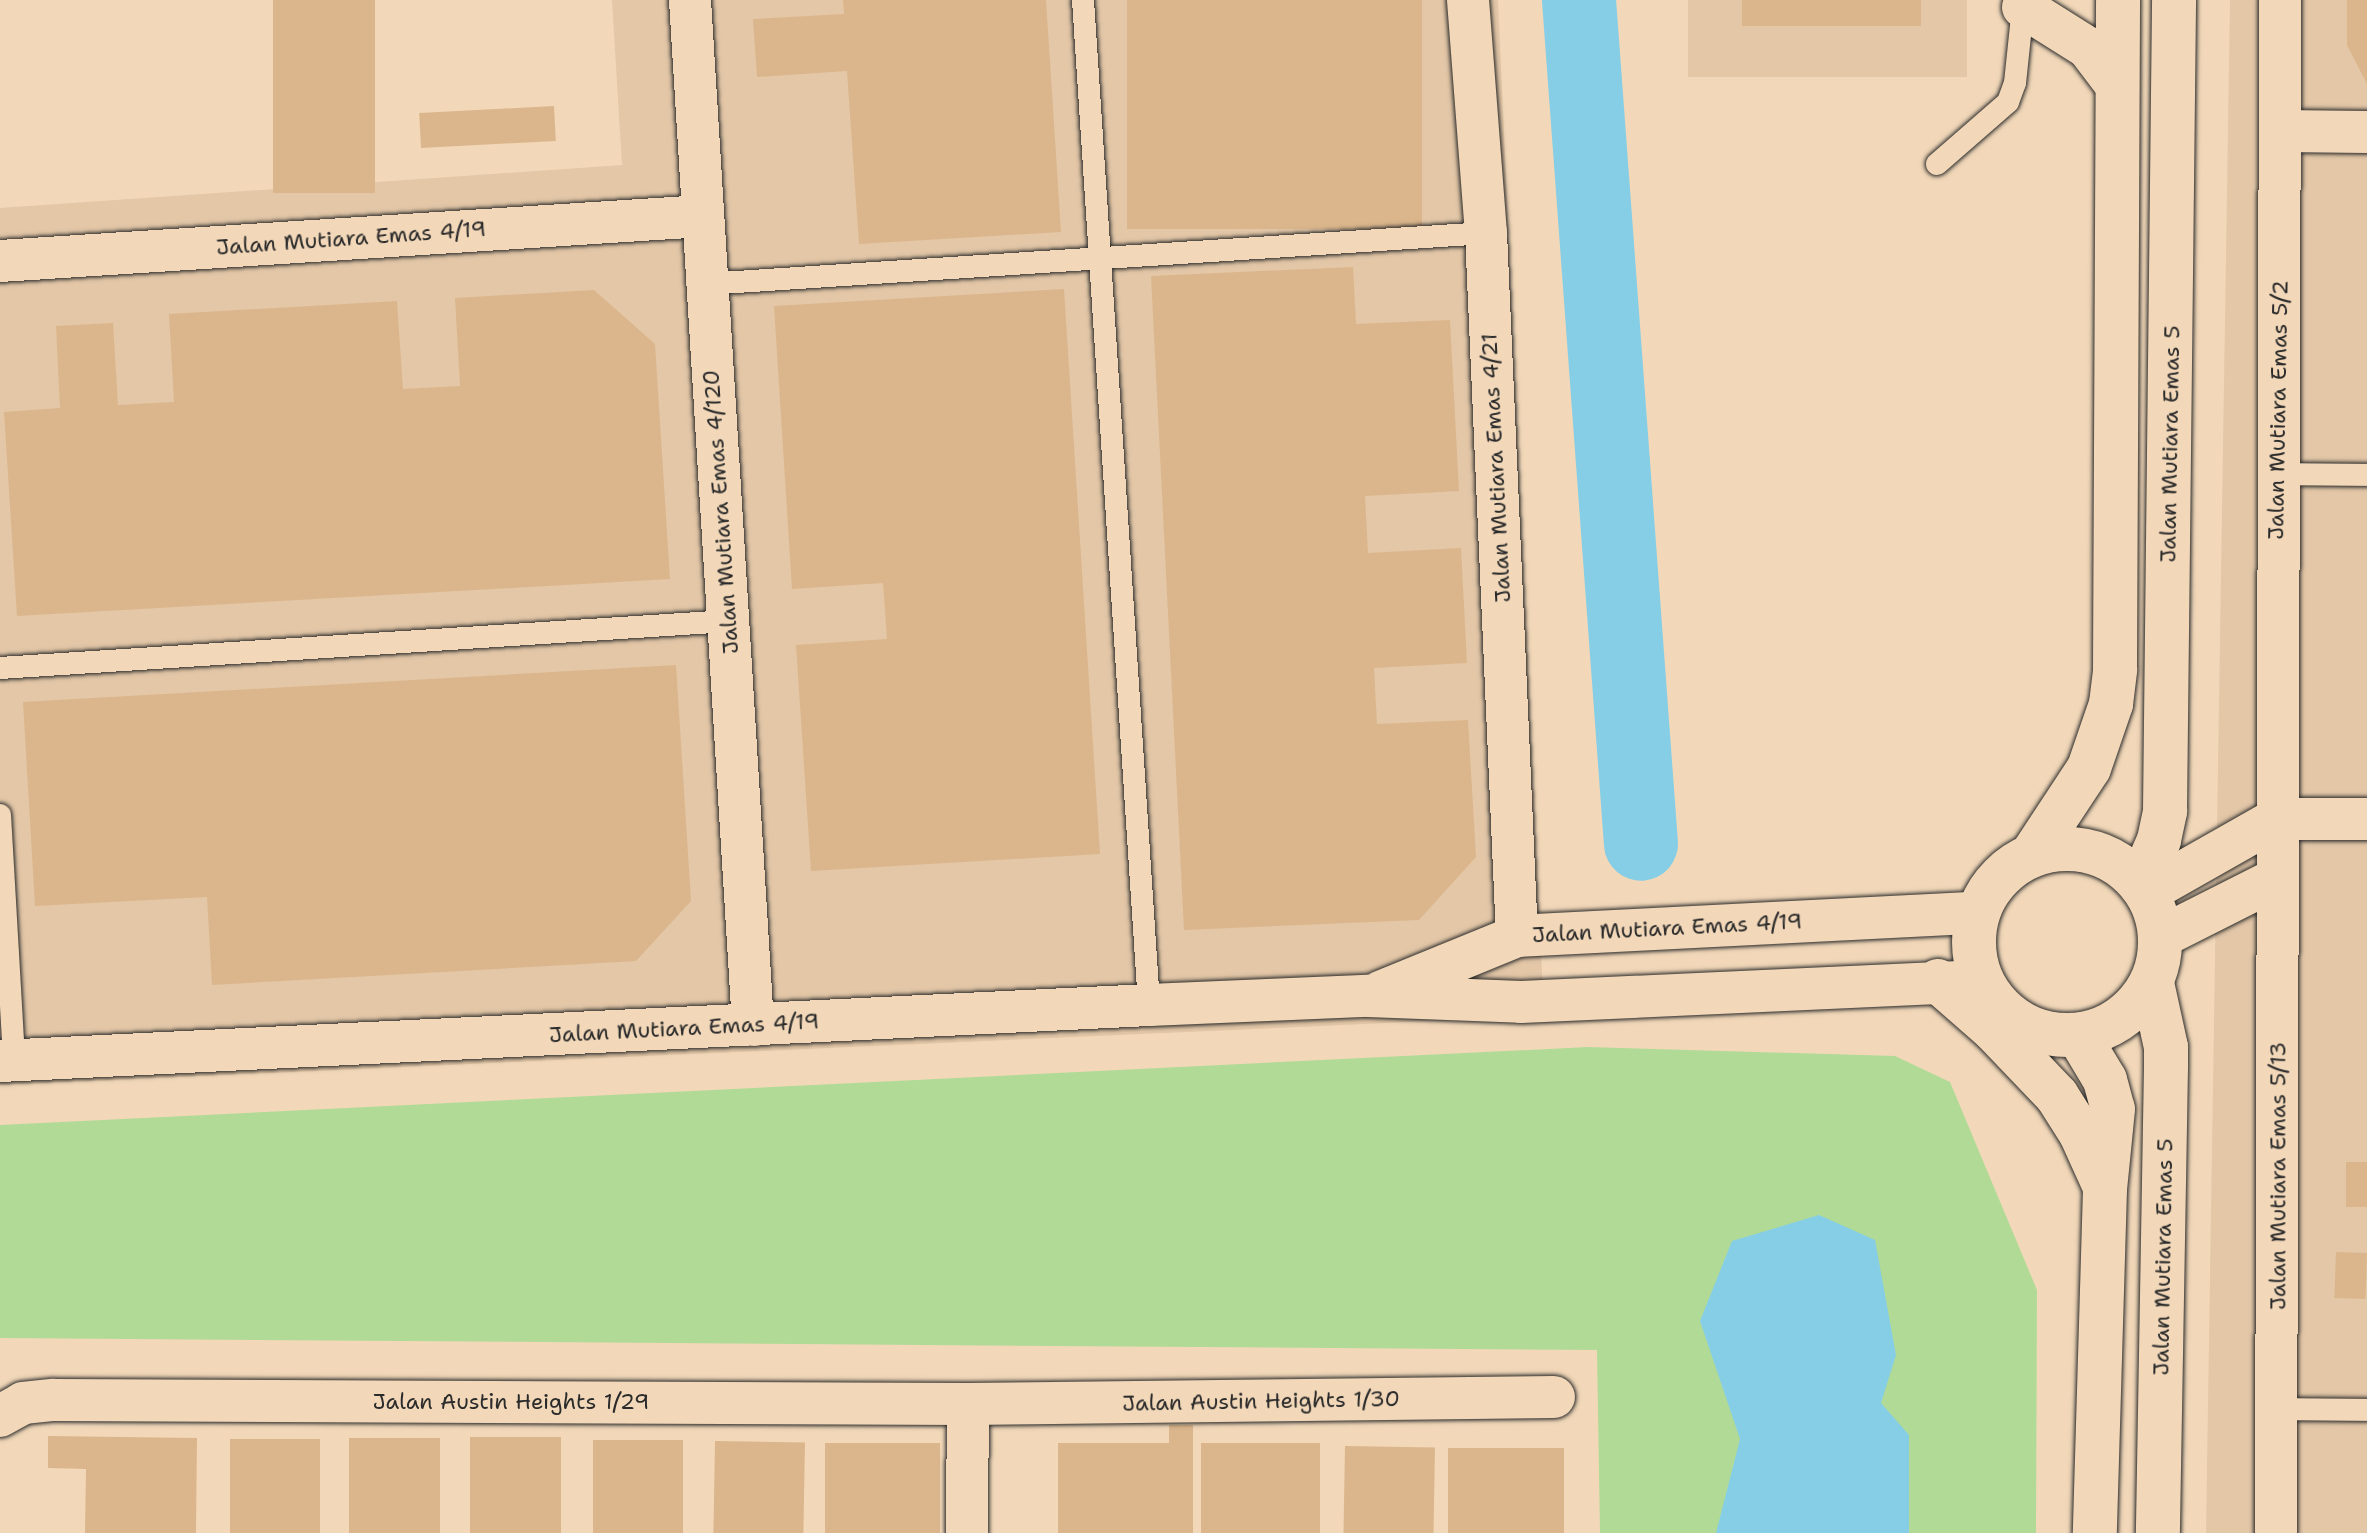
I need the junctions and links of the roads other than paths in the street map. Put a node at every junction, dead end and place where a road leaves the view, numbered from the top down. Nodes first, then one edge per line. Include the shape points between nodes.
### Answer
1 (690, 0) edge
2 (1083, 0) edge
3 (1468, 0) edge
4 (2118, 0) edge
5 (2174, 0) edge
6 (2280, 0) edge
7 (2028, 2) edge
8 (2116, 85) junction
9 (2281, 131) junction
10 (2367, 132) edge
11 (1937, 164) dead end
12 (703, 216) junction
13 (1486, 233) junction
14 (1102, 258) junction
15 (0, 261) edge
16 (706, 284) junction
17 (2276, 474) junction
18 (2367, 475) edge
19 (728, 621) junction
20 (0, 668) edge
21 (0, 815) edge
22 (2276, 819) junction
23 (2367, 819) edge
24 (2031, 856) junction
25 (2278, 878) junction
26 (2143, 888) junction
27 (1978, 913) junction
28 (1517, 936) junction
29 (2161, 937) junction
30 (1938, 981) junction
31 (1982, 981) junction
32 (2152, 983) junction
33 (1368, 996) junction
34 (1149, 1005) junction
35 (753, 1025) junction
36 (2078, 1035) junction
37 (7, 1061) edge
38 (2105, 1189) junction
39 (1554, 1397) dead end
40 (968, 1404) junction
41 (2278, 1409) junction
42 (2367, 1410) edge
43 (0, 1416) edge
44 (967, 1533) edge
45 (2095, 1533) edge
46 (2158, 1533) edge
47 (2276, 1533) edge

1 - 12 street, Jalan Mutiara Emas 4/120
2 - 14 lane
3 - 13 street, Jalan Mutiara Emas 4/21
4 - 8 street
5 - 26 street, Jalan Mutiara Emas 5 via 2165,811
6 - 9 street, Jalan Mutiara Emas 5/2
7 - 8 street via 2088,48
7 - 11 lane via 2008,102
8 - 24 street via 2113,693 2089,768
9 - 10 street
9 - 17 street, Jalan Mutiara Emas 5/2
12 - 15 street, Jalan Mutiara Emas 4/19
12 - 16 street, Jalan Mutiara Emas 4/120
13 - 14 lane
13 - 28 street, Jalan Mutiara Emas 4/21
14 - 16 lane
14 - 34 lane
16 - 19 street, Jalan Mutiara Emas 4/120
17 - 18 lane
17 - 22 street, Jalan Mutiara Emas 5/2
19 - 20 lane
19 - 35 street, Jalan Mutiara Emas 4/120
21 - 37 lane
22 - 23 street
22 - 25 street, Jalan Mutiara Emas 5/13
22 - 26 street
24 - 26 street via 2067,849 2090,852 2112,861
24 - 27 street via 2003,874
25 - 29 street
25 - 41 street, Jalan Mutiara Emas 5/13
26 - 29 street
27 - 28 street, Jalan Mutiara Emas 4/19
27 - 31 street via 1975,959
28 - 33 street, Jalan Mutiara Emas 4/19
29 - 32 street
30 - 31 street, Jalan Mutiara Emas 4/19
30 - 33 street, Jalan Mutiara Emas 4/19 via 1521,1002
30 - 38 street via 2057,1096
31 - 36 street via 1994,1001 2032,1029
32 - 36 street via 2122,1018
32 - 46 street, Jalan Mutiara Emas 5 via 2166,1067
33 - 34 street, Jalan Mutiara Emas 4/19
34 - 35 street, Jalan Mutiara Emas 4/19
35 - 37 street, Jalan Mutiara Emas 4/19
36 - 38 street via 2105,1080 2113,1109
38 - 45 street
39 - 40 street, Jalan Austin Heights 1/30
40 - 43 street, Jalan Austin Heights 1/29 via 54,1400 23,1403
40 - 44 street
41 - 42 lane
41 - 47 street, Jalan Mutiara Emas 5/13

